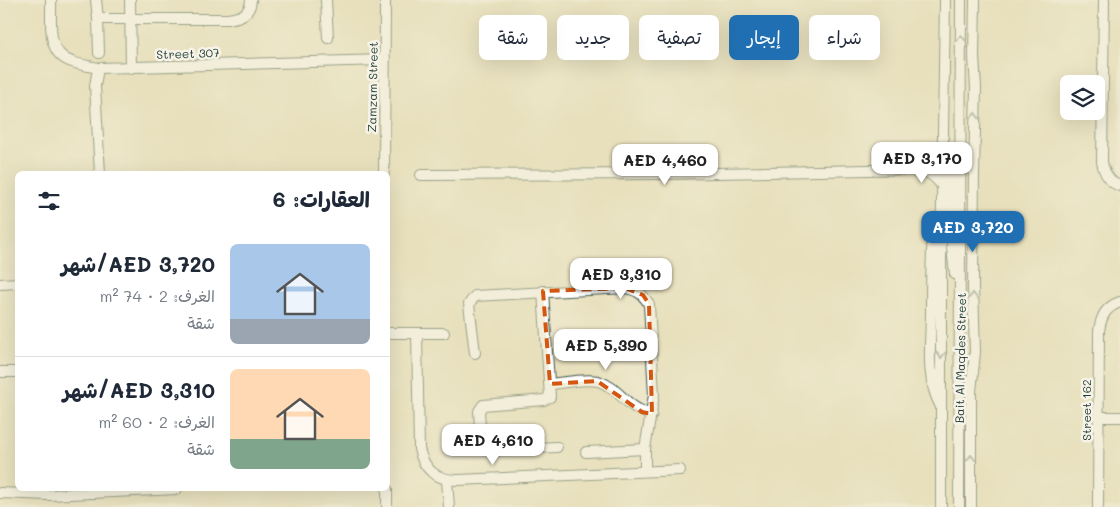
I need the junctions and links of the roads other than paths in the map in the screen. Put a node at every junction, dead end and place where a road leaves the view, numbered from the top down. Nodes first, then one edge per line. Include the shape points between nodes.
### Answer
1 (51, 0) edge
2 (96, 0) edge
3 (130, 0) edge
4 (251, 0) edge
5 (326, 0) edge
6 (385, 0) edge
7 (938, 0) edge
8 (945, 0) edge
9 (961, 0) edge
10 (975, 0) edge
11 (1104, 0) edge
12 (130, 18) junction
13 (98, 19) junction
14 (328, 38) dead end
15 (99, 52) dead end
16 (385, 60) junction
17 (98, 68) junction
18 (131, 68) junction
19 (961, 73) junction
20 (976, 88) junction
21 (944, 90) junction
22 (943, 161) junction
23 (909, 169) junction
24 (100, 171) edge
25 (384, 171) edge
26 (974, 174) junction
27 (421, 175) dead end
28 (942, 186) junction
29 (1120, 186) edge
30 (960, 188) junction
31 (15, 283) edge
32 (0, 284) edge
33 (543, 291) junction
34 (960, 296) junction
35 (1120, 302) edge
36 (390, 333) edge
37 (417, 333) junction
38 (444, 333) dead end
39 (475, 353) dead end
40 (0, 372) edge
41 (15, 372) edge
42 (550, 384) junction
43 (652, 414) junction
44 (1098, 417) junction
45 (1120, 417) edge
46 (557, 448) dead end
47 (645, 448) junction
48 (586, 452) dead end
49 (680, 470) dead end
50 (645, 472) junction
51 (446, 480) junction
52 (134, 491) edge
53 (387, 491) edge
54 (0, 493) edge
55 (387, 507) edge
56 (449, 507) edge
57 (941, 507) edge
58 (959, 507) edge
59 (971, 507) edge
60 (1098, 507) edge

1 - 17 street, Street 307 via 54,48 70,62
2 - 13 street
3 - 12 street
4 - 12 street via 246,13 236,18
5 - 14 street
6 - 16 street, Zamzam Street
7 - 21 street, Bait Al Maqdes Street via 938,71
8 - 21 street, Bait Al Maqdes Street
19 -> 9 street, Bait Al Maqdes Street
10 - 20 street, Bait Al Maqdes Street
11 - 29 street via 1102,162 1108,178
12 - 13 street
12 - 18 street
13 - 15 street
16 - 18 street, Street 307
16 - 25 street, Zamzam Street
17 - 18 street, Street 307
17 - 24 street via 95,86
19 - 20 street
19 - 30 street, Bait Al Maqdes Street
26 -> 20 street, Bait Al Maqdes Street
21 - 22 street, Bait Al Maqdes Street
22 - 23 street
22 - 28 street, Bait Al Maqdes Street
22 - 34 street via 951,172 952,248
23 - 27 street
23 - 28 street via 922,170 934,176
26 - 30 street
59 -> 26 street, Bait Al Maqdes Street via 971,392 975,352
28 -> 57 street, Bait Al Maqdes Street
30 - 34 street, Bait Al Maqdes Street
31 - 32 street
33 - 39 street via 475,296 469,304
33 - 42 street
33 - 43 street via 624,288 635,289 643,295 649,304 654,395
34 - 58 street, Bait Al Maqdes Street
35 - 44 street, Street 162 via 1103,314 1099,330
36 - 37 street
37 - 38 street
37 - 51 street via 419,449 427,469
40 - 41 street
42 - 43 street via 597,381 637,410
42 - 46 street via 550,396 546,400 481,406 481,444 490,450
43 - 47 street
44 - 45 street
44 - 60 street, Street 162
47 - 48 street
47 - 50 street
49 - 50 street
50 - 51 street
51 - 56 street
52 - 54 street via 49,495
53 - 55 street

